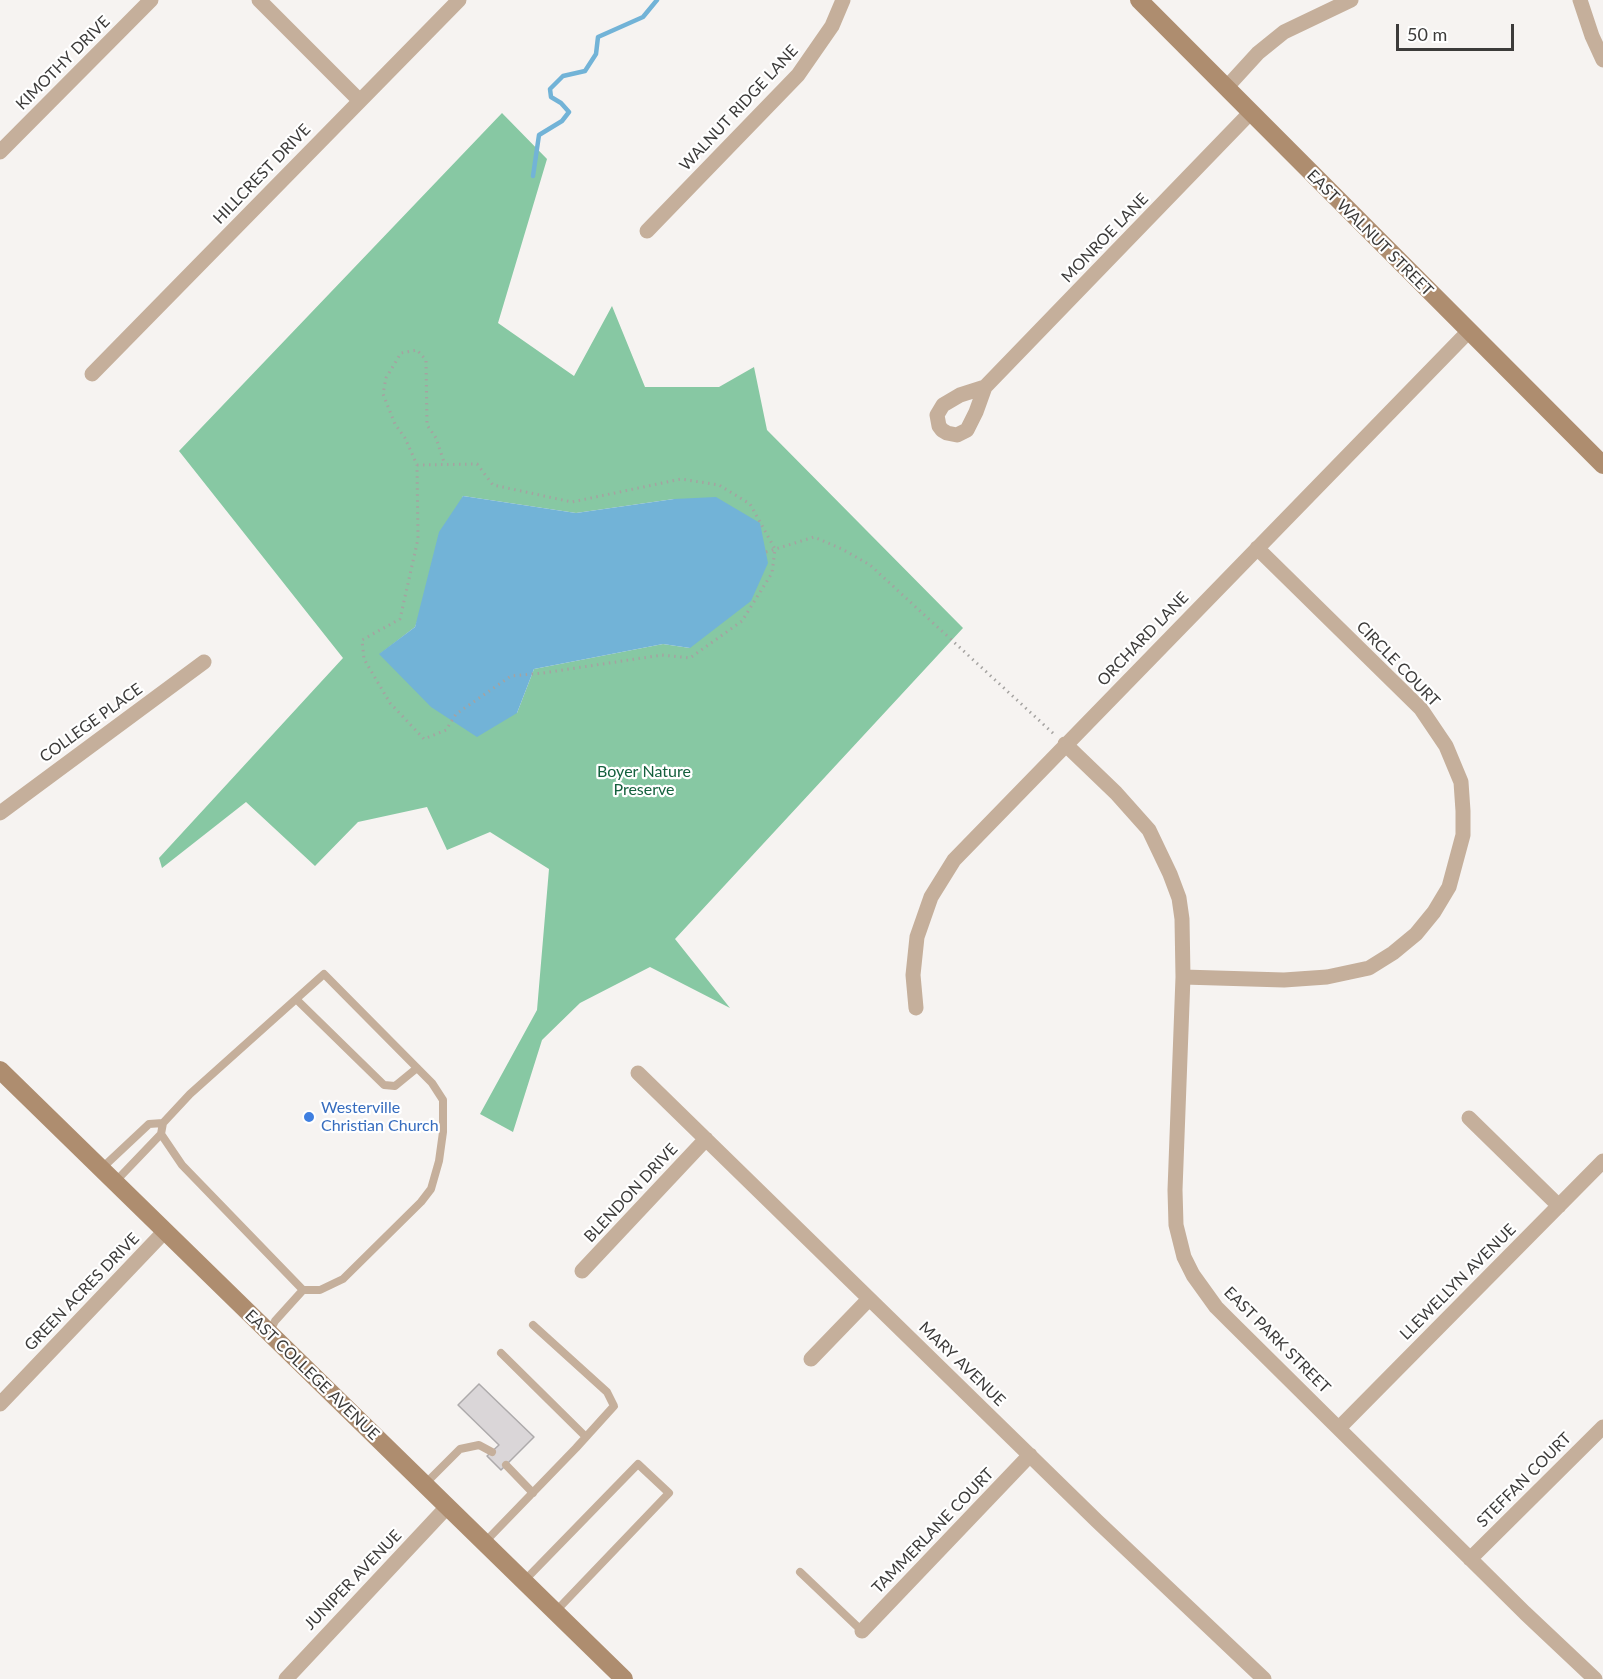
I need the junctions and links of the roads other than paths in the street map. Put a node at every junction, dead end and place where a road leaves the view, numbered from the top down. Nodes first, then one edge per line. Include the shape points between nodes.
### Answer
1 (151, 0) edge
2 (259, 0) edge
3 (459, 0) edge
4 (843, 0) edge
5 (1139, 0) edge
6 (1351, 0) edge
7 (1580, 0) edge
8 (1603, 60) edge
9 (1226, 88) junction
10 (359, 100) junction
11 (1250, 113) junction
12 (0, 152) edge
13 (647, 231) dead end
14 (1469, 331) junction
15 (92, 374) dead end
16 (985, 387) dead end
17 (1603, 465) edge
18 (1257, 549) junction
19 (204, 662) dead end
20 (1065, 744) junction
21 (0, 813) edge
22 (1183, 977) junction
23 (297, 1000) junction
24 (916, 1008) dead end
25 (417, 1068) junction
26 (0, 1070) edge
27 (638, 1073) dead end
28 (1469, 1118) dead end
29 (163, 1123) junction
30 (161, 1134) junction
31 (706, 1139) junction
32 (1603, 1161) edge
33 (100, 1169) junction
34 (114, 1183) junction
35 (1559, 1206) junction
36 (165, 1231) junction
37 (582, 1271) dead end
38 (303, 1290) junction
39 (869, 1299) junction
40 (533, 1325) dead end
41 (269, 1333) junction
42 (501, 1353) dead end
43 (811, 1359) dead end
44 (0, 1404) edge
45 (1603, 1427) edge
46 (1339, 1428) junction
47 (586, 1437) junction
48 (492, 1452) dead end
49 (1030, 1455) junction
50 (506, 1465) dead end
51 (424, 1485) junction
52 (533, 1493) junction
53 (447, 1508) junction
54 (484, 1543) junction
55 (1470, 1559) junction
56 (800, 1572) dead end
57 (524, 1581) junction
58 (555, 1612) junction
59 (862, 1631) joint
60 (286, 1679) edge
61 (624, 1679) edge
62 (1264, 1679) edge
63 (1595, 1679) edge

1 - 12 street, KIMOTHY DRIVE
2 - 10 street
3 - 10 street, HILLCREST DRIVE
4 - 13 street, WALNUT RIDGE LANE via 832,26 798,75
5 - 9 street, EAST WALNUT STREET
6 - 9 street via 1284,32
7 - 8 street
9 - 11 street, EAST WALNUT STREET
10 - 15 street, HILLCREST DRIVE
11 - 14 street, EAST WALNUT STREET
11 - 16 street, MONROE LANE
14 - 17 street, EAST WALNUT STREET
14 - 18 street, ORCHARD LANE
18 - 20 street, ORCHARD LANE
18 - 22 street, CIRCLE COURT via 1421,709 1446,746 1461,782 1463,835 1449,887 1434,912 1416,934 1369,968 1327,977 1284,980
19 - 21 street, COLLEGE PLACE
20 - 22 street, EAST PARK STREET via 1149,830 1179,898
20 - 24 street, ORCHARD LANE via 954,860 931,897 917,937 913,975
22 - 46 street, EAST PARK STREET via 1175,1190 1176,1225 1184,1257 1216,1307
23 - 25 lane via 384,1085 395,1086
23 - 25 lane via 324,974
23 - 29 lane via 190,1094
25 - 38 lane via 443,1100 443,1132 431,1189 343,1279 320,1290
26 - 33 street, EAST COLLEGE AVENUE
27 - 31 street, MARY AVENUE
28 - 35 street
29 - 30 lane
29 - 33 lane via 149,1124
30 - 34 lane
30 - 38 lane via 182,1165
31 - 37 street, BLENDON DRIVE
31 - 39 street, MARY AVENUE
32 - 35 street, LLEWELLYN AVENUE
33 - 34 street, EAST COLLEGE AVENUE
34 - 36 street, EAST COLLEGE AVENUE
35 - 46 street, LLEWELLYN AVENUE
36 - 41 street, EAST COLLEGE AVENUE
36 - 44 street, GREEN ACRES DRIVE
38 - 41 lane
39 - 43 street
39 - 49 street, MARY AVENUE
40 - 47 lane via 607,1392 614,1406
41 - 51 street, EAST COLLEGE AVENUE
42 - 47 lane
45 - 55 street, STEFFAN COURT
46 - 55 street, EAST PARK STREET
47 - 52 lane
48 - 51 lane via 479,1445 460,1449
49 - 59 street, TAMMERLANE COURT
49 - 62 street, MARY AVENUE
50 - 52 lane
51 - 53 street, EAST COLLEGE AVENUE
52 - 54 lane
53 - 54 street, EAST COLLEGE AVENUE
53 - 60 street, JUNIPER AVENUE
54 - 57 street, EAST COLLEGE AVENUE
55 - 63 street, EAST PARK STREET
56 - 59 lane
57 - 58 street, EAST COLLEGE AVENUE
57 - 58 lane via 638,1464 669,1492
58 - 61 street, EAST COLLEGE AVENUE

